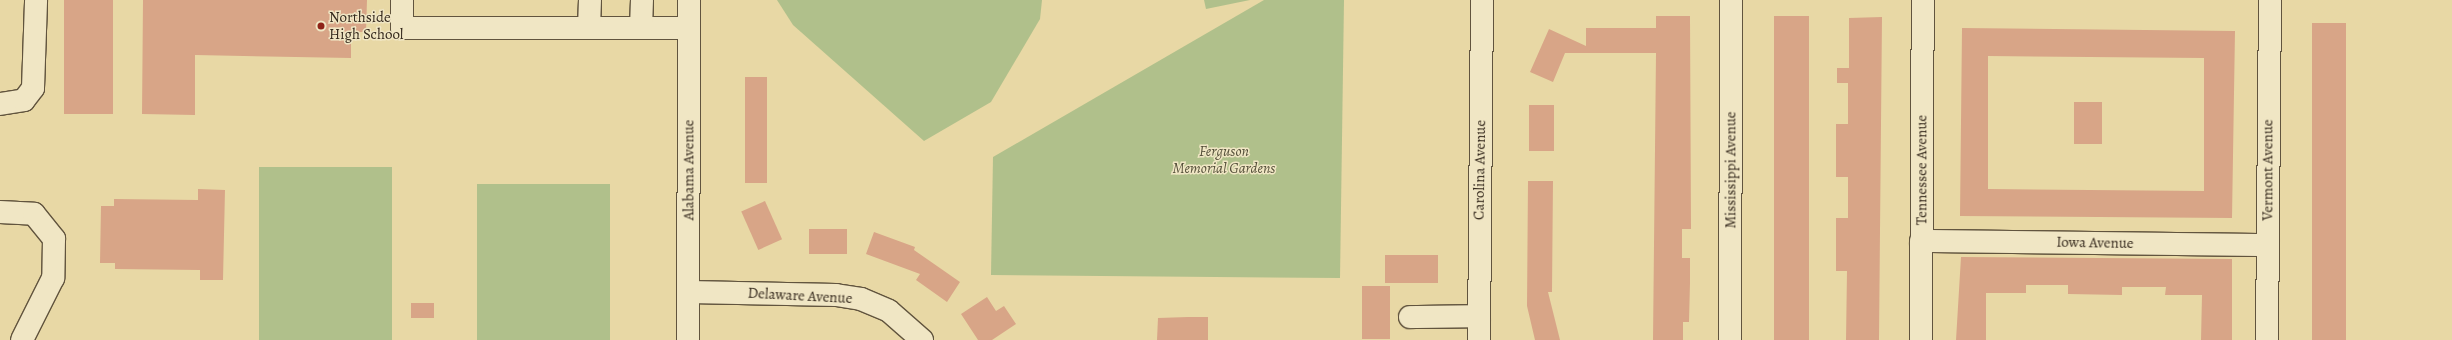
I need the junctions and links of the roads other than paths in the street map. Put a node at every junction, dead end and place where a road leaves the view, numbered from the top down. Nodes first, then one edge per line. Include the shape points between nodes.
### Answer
1 (36, 0) edge
2 (402, 0) edge
3 (590, 0) edge
4 (642, 0) edge
5 (689, 0) edge
6 (1482, 0) edge
7 (1731, 0) edge
8 (1923, 0) edge
9 (2270, 0) edge
10 (589, 28) junction
11 (641, 28) junction
12 (689, 28) junction
13 (0, 104) edge
14 (0, 212) edge
15 (1921, 241) junction
16 (2268, 244) junction
17 (689, 292) junction
18 (1479, 316) junction
19 (1410, 317) dead end
20 (22, 340) edge
21 (688, 340) edge
22 (922, 340) edge
23 (1479, 340) edge
24 (1730, 340) edge
25 (1921, 340) edge
26 (2268, 340) edge

1 - 13 street via 33,88 24,100
2 - 10 street via 402,28
3 - 10 street
4 - 11 street
5 - 12 street, Alabama Avenue
6 - 18 street, Carolina Avenue
7 - 24 street, Mississippi Avenue
8 - 15 street, Tennessee Avenue
9 - 16 street, Vermont Avenue
10 - 11 street
11 - 12 street
12 - 17 street, Alabama Avenue
14 - 20 street via 34,214 54,239 53,278
15 - 16 street, Iowa Avenue
15 - 25 street, Tennessee Avenue
16 - 26 street, Vermont Avenue
17 - 21 street, Alabama Avenue
17 - 22 street, Delaware Avenue via 836,295 861,299 889,311
18 - 19 street
18 - 23 street, Carolina Avenue

